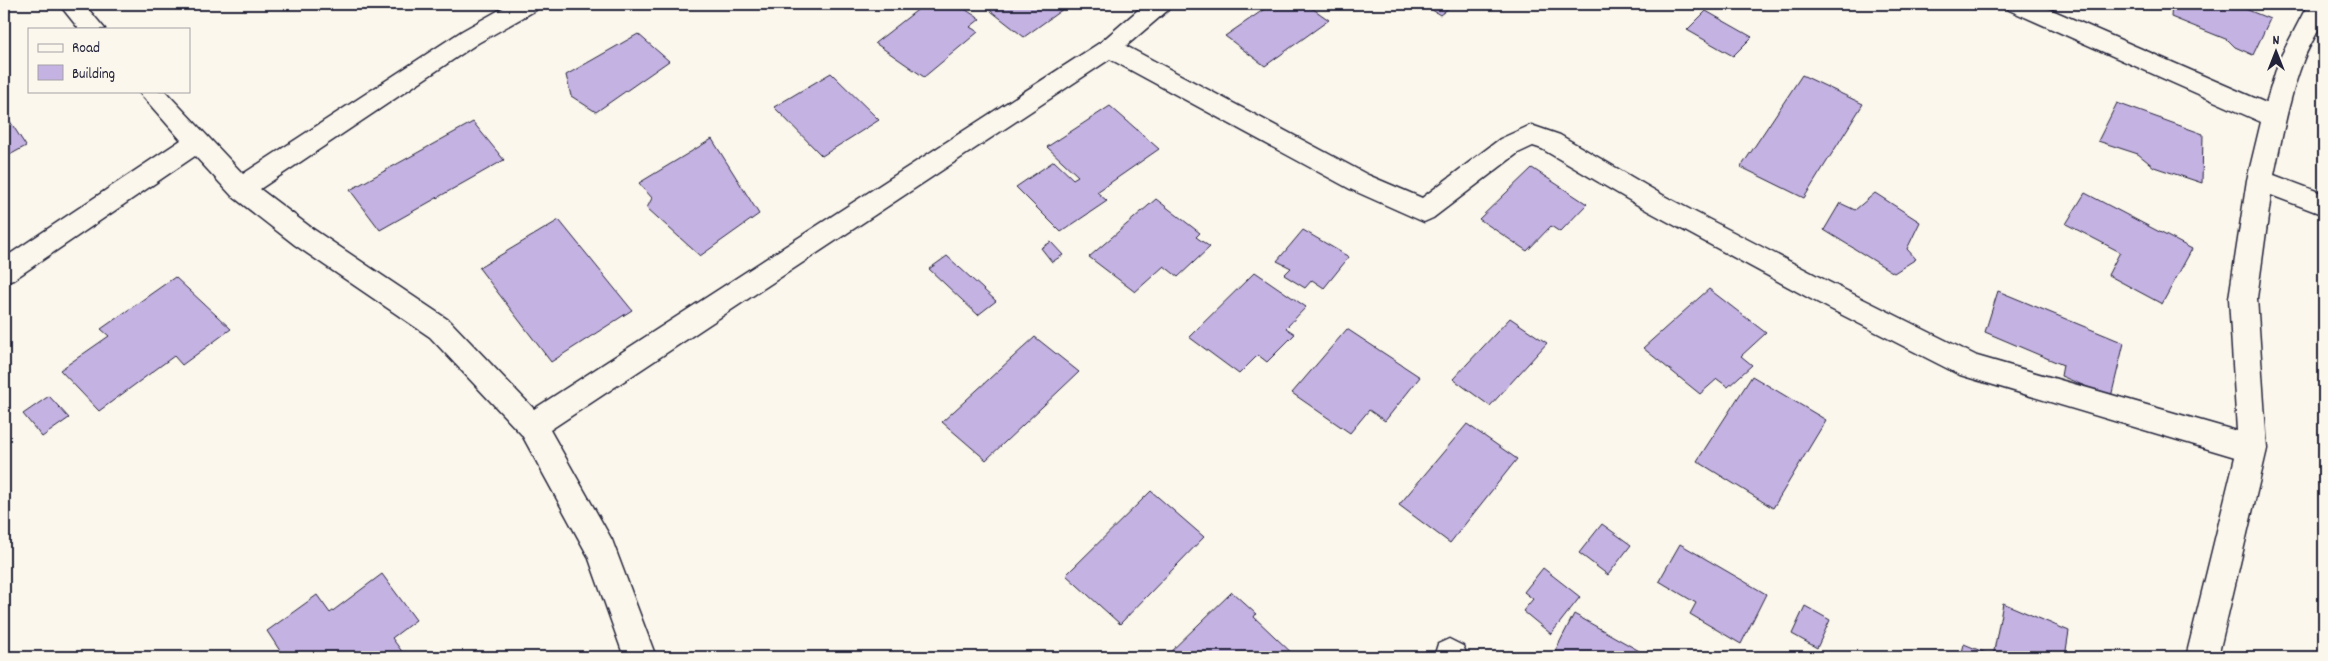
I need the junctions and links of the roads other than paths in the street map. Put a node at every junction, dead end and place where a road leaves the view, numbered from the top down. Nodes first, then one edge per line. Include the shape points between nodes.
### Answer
1 (71, 4) edge
2 (528, 4) edge
3 (1160, 4) edge
4 (2018, 4) edge
5 (2320, 4) edge
6 (92, 28) edge
7 (1109, 48) junction
8 (151, 92) edge
9 (2274, 117) junction
10 (196, 143) junction
11 (2260, 180) junction
12 (241, 189) junction
13 (2324, 205) edge
14 (4, 272) edge
15 (532, 426) junction
16 (2252, 449) junction
17 (640, 657) edge
18 (2202, 657) edge

1 - 6 street
2 - 12 street via 470,37
3 - 7 street
4 - 9 street
5 - 9 street via 2291,60
7 - 15 street
7 - 16 street via 1358,182 1424,211 1509,146 1531,135 1552,142 1665,208 1970,366
8 - 10 street
9 - 11 street
10 - 12 street
10 - 14 street
11 - 13 street
11 - 16 street via 2243,298
12 - 15 street via 304,237 440,329
15 - 17 street via 601,550
16 - 18 street

